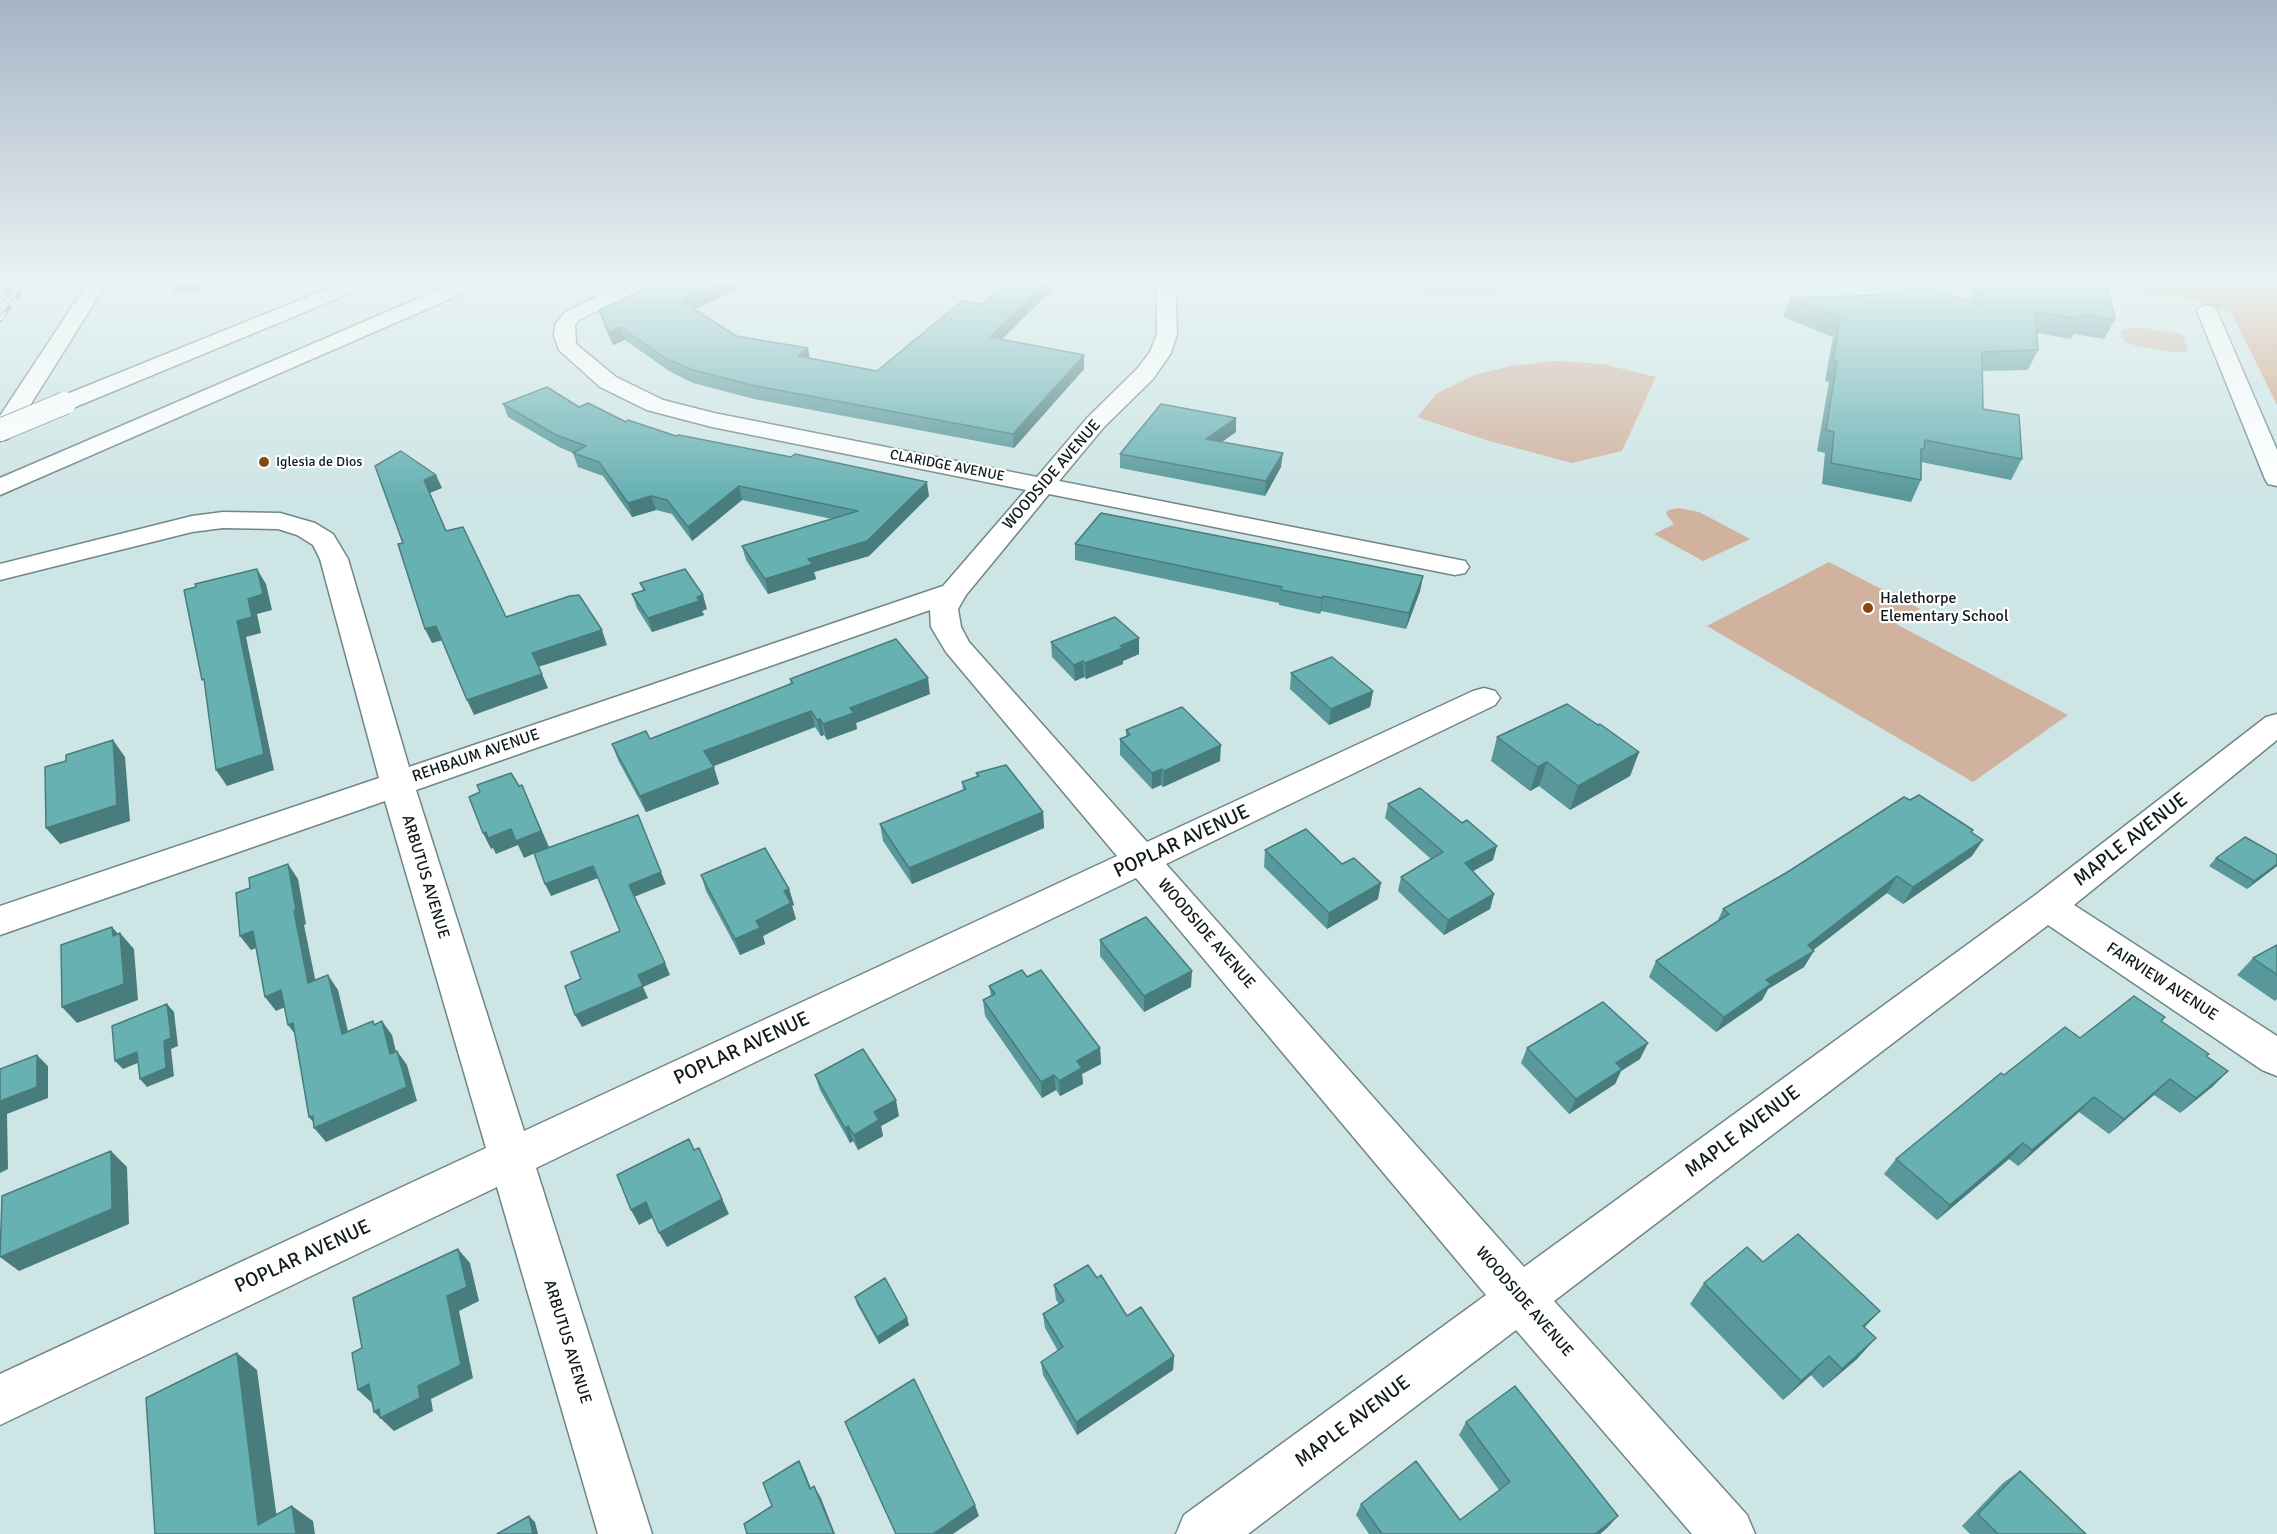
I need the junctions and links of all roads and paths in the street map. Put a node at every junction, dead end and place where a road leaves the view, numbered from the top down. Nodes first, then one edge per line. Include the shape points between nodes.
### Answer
1 (52, 353) edge
2 (188, 353) edge
3 (310, 353) edge
4 (573, 353) edge
5 (1160, 353) edge
6 (2224, 353) edge
7 (0, 432) edge
8 (2277, 479) edge
9 (1042, 484) junction
10 (0, 486) edge
11 (1455, 567) dead end
12 (0, 572) edge
13 (953, 592) junction
14 (1485, 698) dead end
15 (2277, 724) edge
16 (397, 784) junction
17 (1142, 860) junction
18 (2047, 906) junction
19 (0, 921) edge
20 (2277, 1058) edge
21 (511, 1159) junction
22 (1520, 1298) junction
23 (0, 1400) edge
24 (625, 1534) edge
25 (1203, 1534) edge
26 (1728, 1534) edge

1 - 7 main road
2 - 7 main road, bridge
3 - 10 main road
4 - 9 main road, CLARIDGE AVENUE via 599,375 655,405 712,420
5 - 9 main road, WOODSIDE AVENUE via 1145,374
6 - 8 main road
9 - 11 main road, CLARIDGE AVENUE
9 - 13 main road, WOODSIDE AVENUE
12 - 16 main road, ARBUTUS AVENUE via 192,524 253,519 280,521 306,529 324,540 334,559
13 - 16 main road, REHBAUM AVENUE
13 - 17 main road, WOODSIDE AVENUE via 944,609 946,627 956,646
14 - 17 main road, POPLAR AVENUE
15 - 18 main road, MAPLE AVENUE
16 - 19 main road, REHBAUM AVENUE
16 - 21 main road, ARBUTUS AVENUE
17 - 21 main road, POPLAR AVENUE
17 - 22 main road, WOODSIDE AVENUE
18 - 20 main road, FAIRVIEW AVENUE
18 - 22 main road, MAPLE AVENUE
21 - 23 main road, POPLAR AVENUE
21 - 24 main road, ARBUTUS AVENUE
22 - 25 main road, MAPLE AVENUE
22 - 26 main road, WOODSIDE AVENUE

